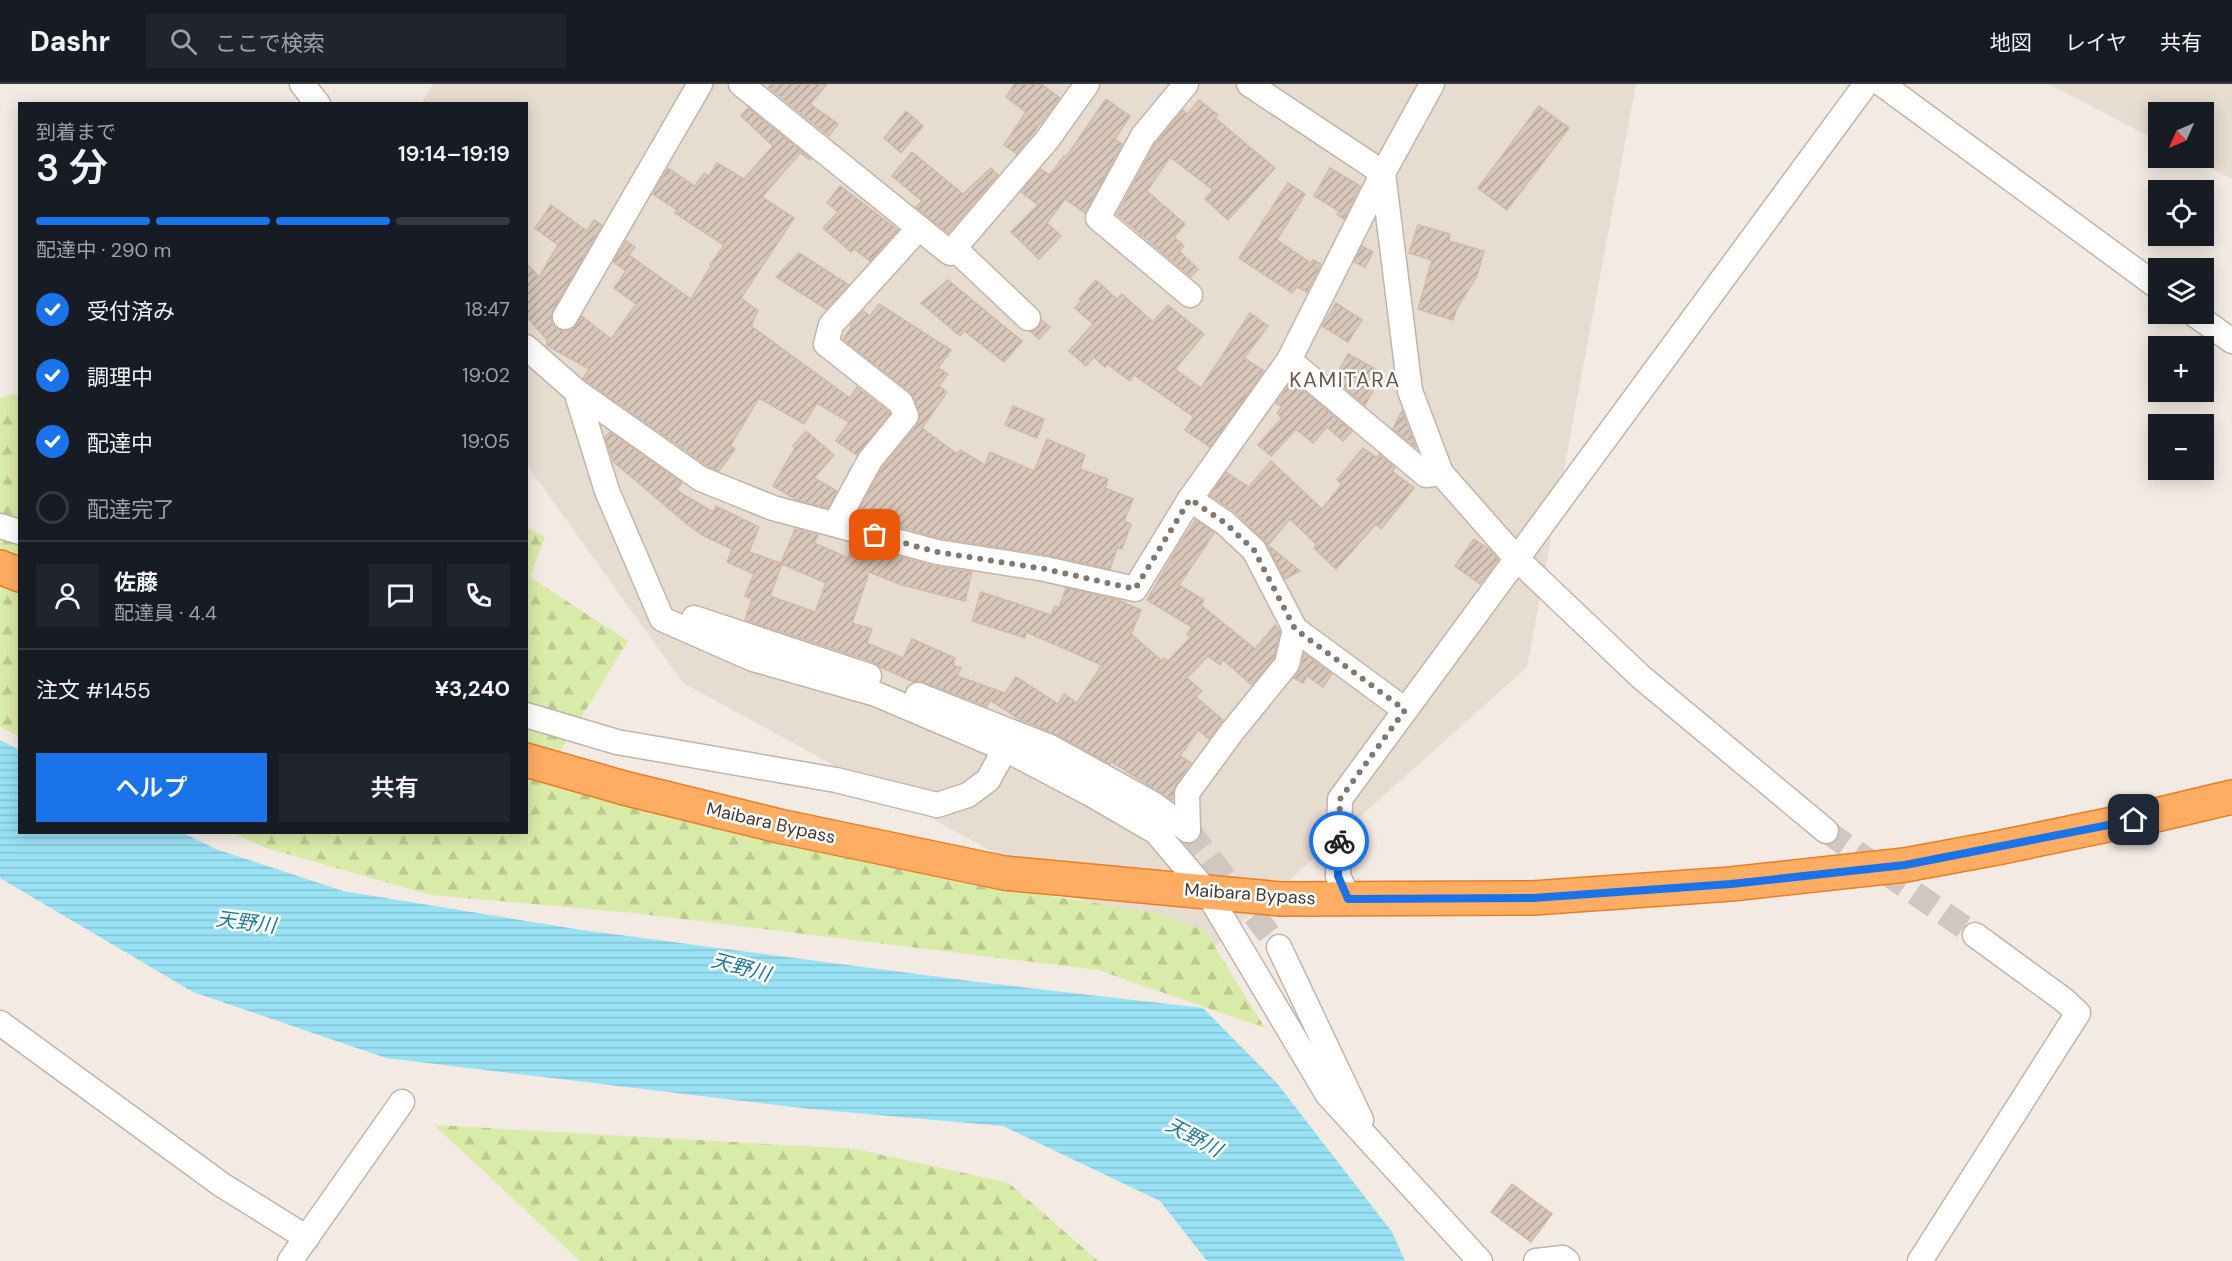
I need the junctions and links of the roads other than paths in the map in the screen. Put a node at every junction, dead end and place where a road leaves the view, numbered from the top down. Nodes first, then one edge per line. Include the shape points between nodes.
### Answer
1 (302, 84) edge
2 (700, 84) edge
3 (741, 84) edge
4 (1087, 84) edge
5 (1186, 84) edge
6 (1249, 84) edge
7 (1432, 84) edge
8 (1866, 84) edge
9 (1882, 84) edge
10 (316, 102) edge
11 (1383, 173) junction
12 (920, 228) junction
13 (954, 248) junction
14 (2148, 280) edge
15 (1190, 295) dead end
16 (565, 317) dead end
17 (1028, 318) dead end
18 (2208, 324) edge
19 (2232, 341) edge
20 (528, 349) edge
21 (1289, 360) junction
22 (576, 391) junction
23 (1441, 473) junction
24 (1190, 499) junction
25 (834, 524) junction
26 (0, 526) edge
27 (18, 531) edge
28 (1516, 558) junction
29 (0, 567) edge
30 (18, 574) edge
31 (662, 619) junction
32 (1295, 629) junction
33 (1405, 710) junction
34 (528, 716) edge
35 (1005, 749) junction
36 (528, 761) edge
37 (2232, 797) edge
38 (1826, 831) tunnel mouth
39 (1207, 892) junction
40 (1348, 899) junction
41 (1975, 935) tunnel mouth
42 (1279, 947) tunnel mouth
43 (0, 1023) edge
44 (402, 1102) dead end
45 (1372, 1143) junction
46 (307, 1238) junction
47 (290, 1261) edge
48 (1480, 1261) edge
49 (1536, 1261) edge
50 (1567, 1261) edge
51 (1920, 1261) edge

1 - 10 street
2 - 16 street
3 - 12 street
4 - 13 street via 1047,141
5 - 15 street via 1143,136 1098,218
6 - 11 street
7 - 11 street
8 - 28 street
9 - 14 street
11 - 21 street
11 - 23 street via 1410,391
12 - 13 street via 950,253
12 - 25 street via 831,325 826,344 901,403 906,416 870,460
13 - 17 street
18 - 19 street
20 - 22 street
21 - 23 street via 1426,475
21 - 24 street
22 - 25 street via 701,479 773,507
22 - 31 street via 607,491
23 - 28 street
24 - 25 street via 1135,589 1045,569 937,552
24 - 32 street via 1225,523 1254,550
26 - 27 street
28 - 33 street
28 - 38 street via 1641,677
29 - 30 highway
31 - 32 street via 682,615 860,673 1050,747 1153,804 1188,830 1187,793 1287,664
31 - 35 street via 753,659 876,694
32 - 33 street
33 - 40 street via 1340,799 1338,876
34 - 35 street via 617,742 836,780 937,805 968,795 988,780
35 - 39 street via 1156,832
36 - 39 highway, Maibara Bypass via 779,826 1004,873
37 - 40 highway, Maibara Bypass via 1905,865 1731,884 1533,898
39 - 40 highway, Maibara Bypass via 1281,899
39 - 45 street via 1328,1095
41 - 51 street via 2078,1013
42 - 45 street
43 - 46 street via 222,1185
44 - 46 street
45 - 48 street
46 - 47 street
49 - 50 street

